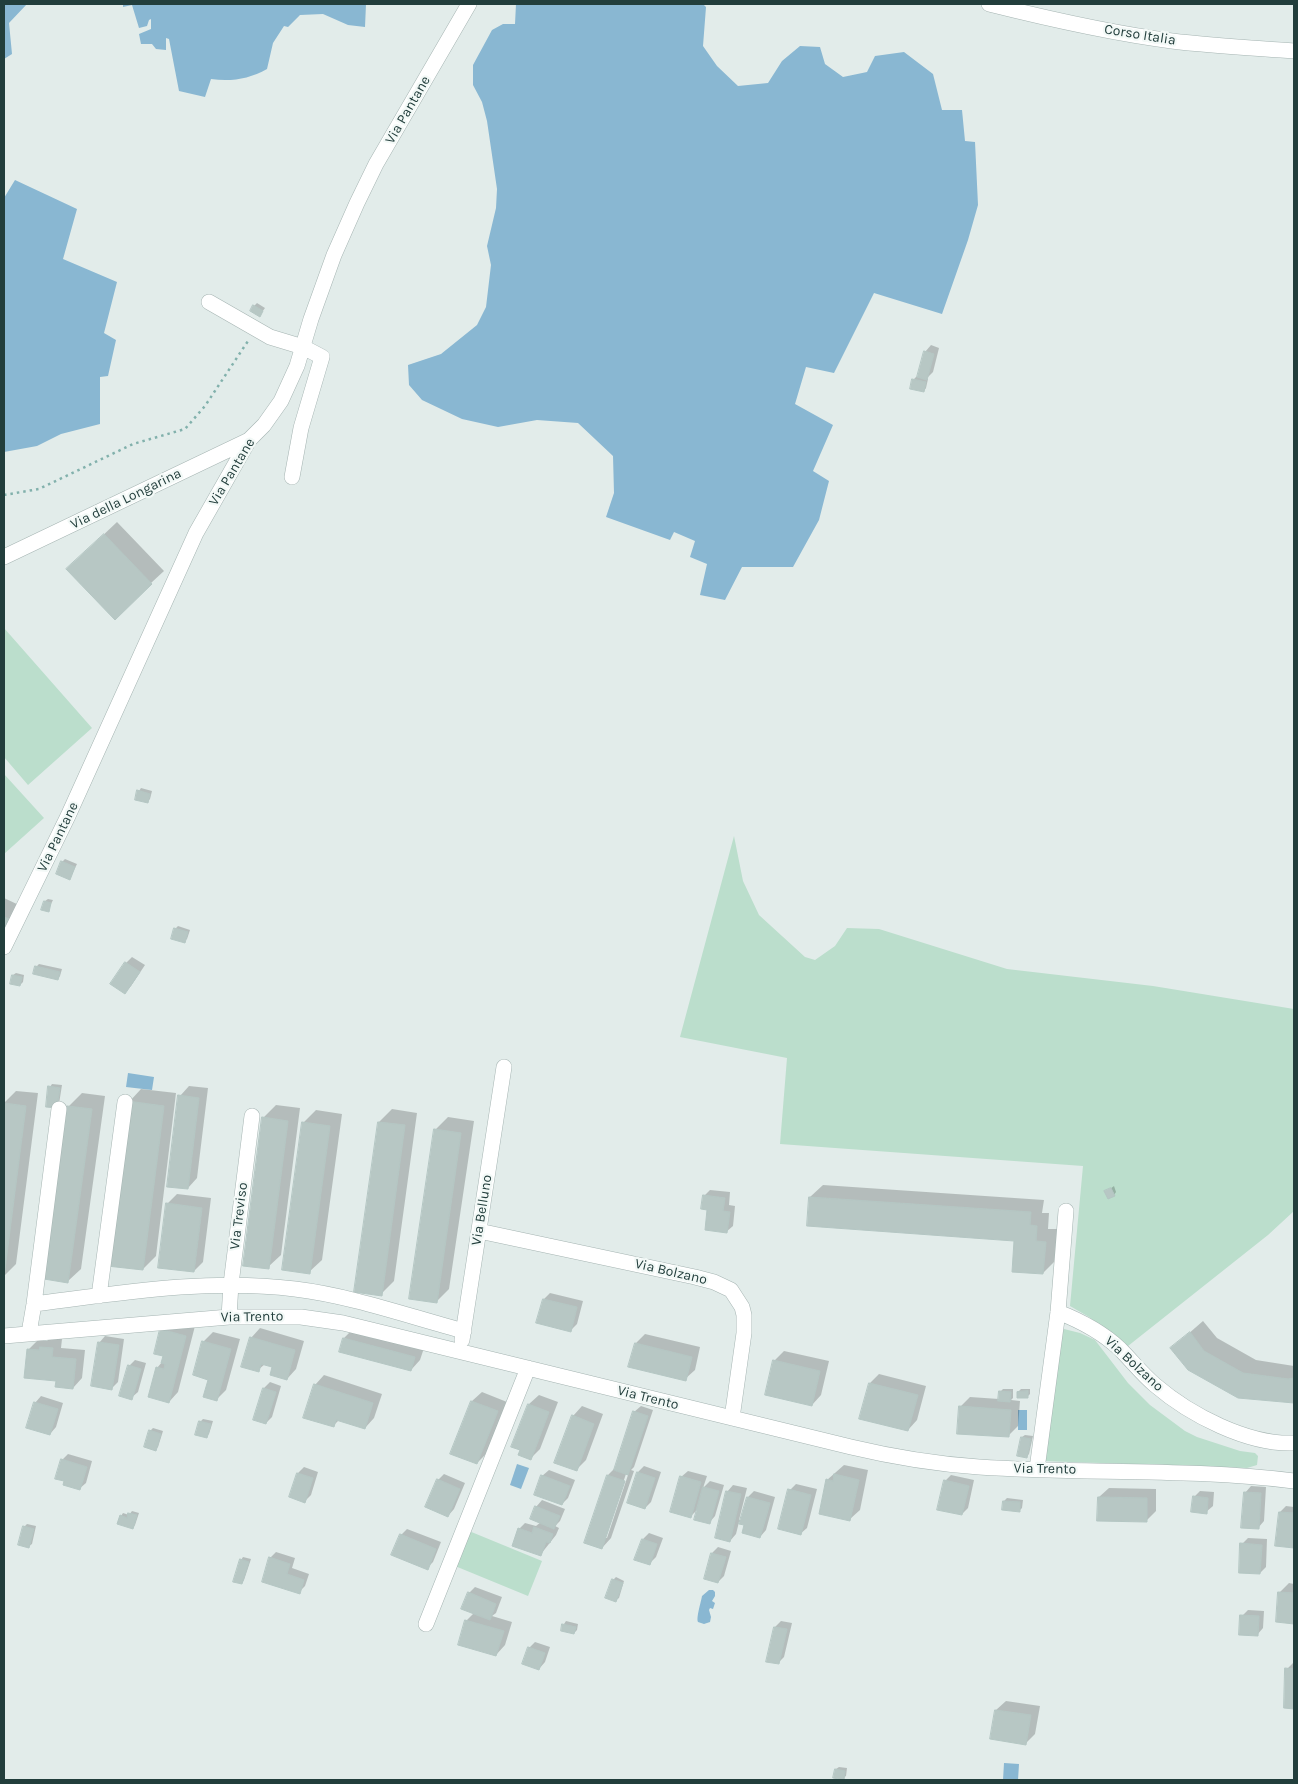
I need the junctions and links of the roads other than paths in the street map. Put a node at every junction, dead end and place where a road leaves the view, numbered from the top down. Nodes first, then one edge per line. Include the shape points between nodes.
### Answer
1 (469, 4) edge
2 (989, 4) edge
3 (1294, 51) edge
4 (209, 302) dead end
5 (303, 346) junction
6 (249, 440) junction
7 (292, 477) dead end
8 (4, 558) edge
9 (4, 947) edge
10 (504, 1068) dead end
11 (125, 1102) dead end
12 (59, 1109) dead end
13 (252, 1116) dead end
14 (1066, 1211) dead end
15 (479, 1231) junction
16 (231, 1284) junction
17 (99, 1296) junction
18 (34, 1304) junction
19 (1058, 1312) junction
20 (229, 1317) junction
21 (464, 1331) junction
22 (29, 1333) junction
23 (4, 1336) edge
24 (460, 1352) junction
25 (528, 1368) junction
26 (732, 1418) junction
27 (1294, 1443) edge
28 (1037, 1469) junction
29 (1294, 1481) edge
30 (426, 1624) dead end

1 - 5 street, Via Pantane via 376,164 357,203 334,255
2 - 3 street, Corso Italia via 1117,33
4 - 5 street via 270,337
5 - 6 street, Via Pantane via 281,401
5 - 7 street via 322,357 301,428
6 - 8 street, Via della Longarina
6 - 9 street, Via Pantane via 196,533 68,816
10 - 15 street, Via Belluno
11 - 17 street
12 - 18 street
13 - 16 street, Via Treviso
14 - 19 street
15 - 21 street, Via Belluno
15 - 26 street, Via Bolzano via 700,1278 731,1290 742,1306 744,1323
16 - 17 street
16 - 20 street, Via Treviso
16 - 21 street via 336,1296
17 - 18 street
18 - 22 street
19 - 27 street, Via Bolzano via 1099,1332 1156,1386 1201,1416 1253,1437
19 - 28 street
20 - 22 street, Via Trento
20 - 24 street, Via Trento via 291,1316 327,1320
21 - 24 street, Via Belluno
22 - 23 street, Via Trento
24 - 25 street, Via Trento
25 - 26 street, Via Trento
25 - 30 street
26 - 28 street, Via Trento via 912,1460
28 - 29 street, Via Trento via 1224,1474

